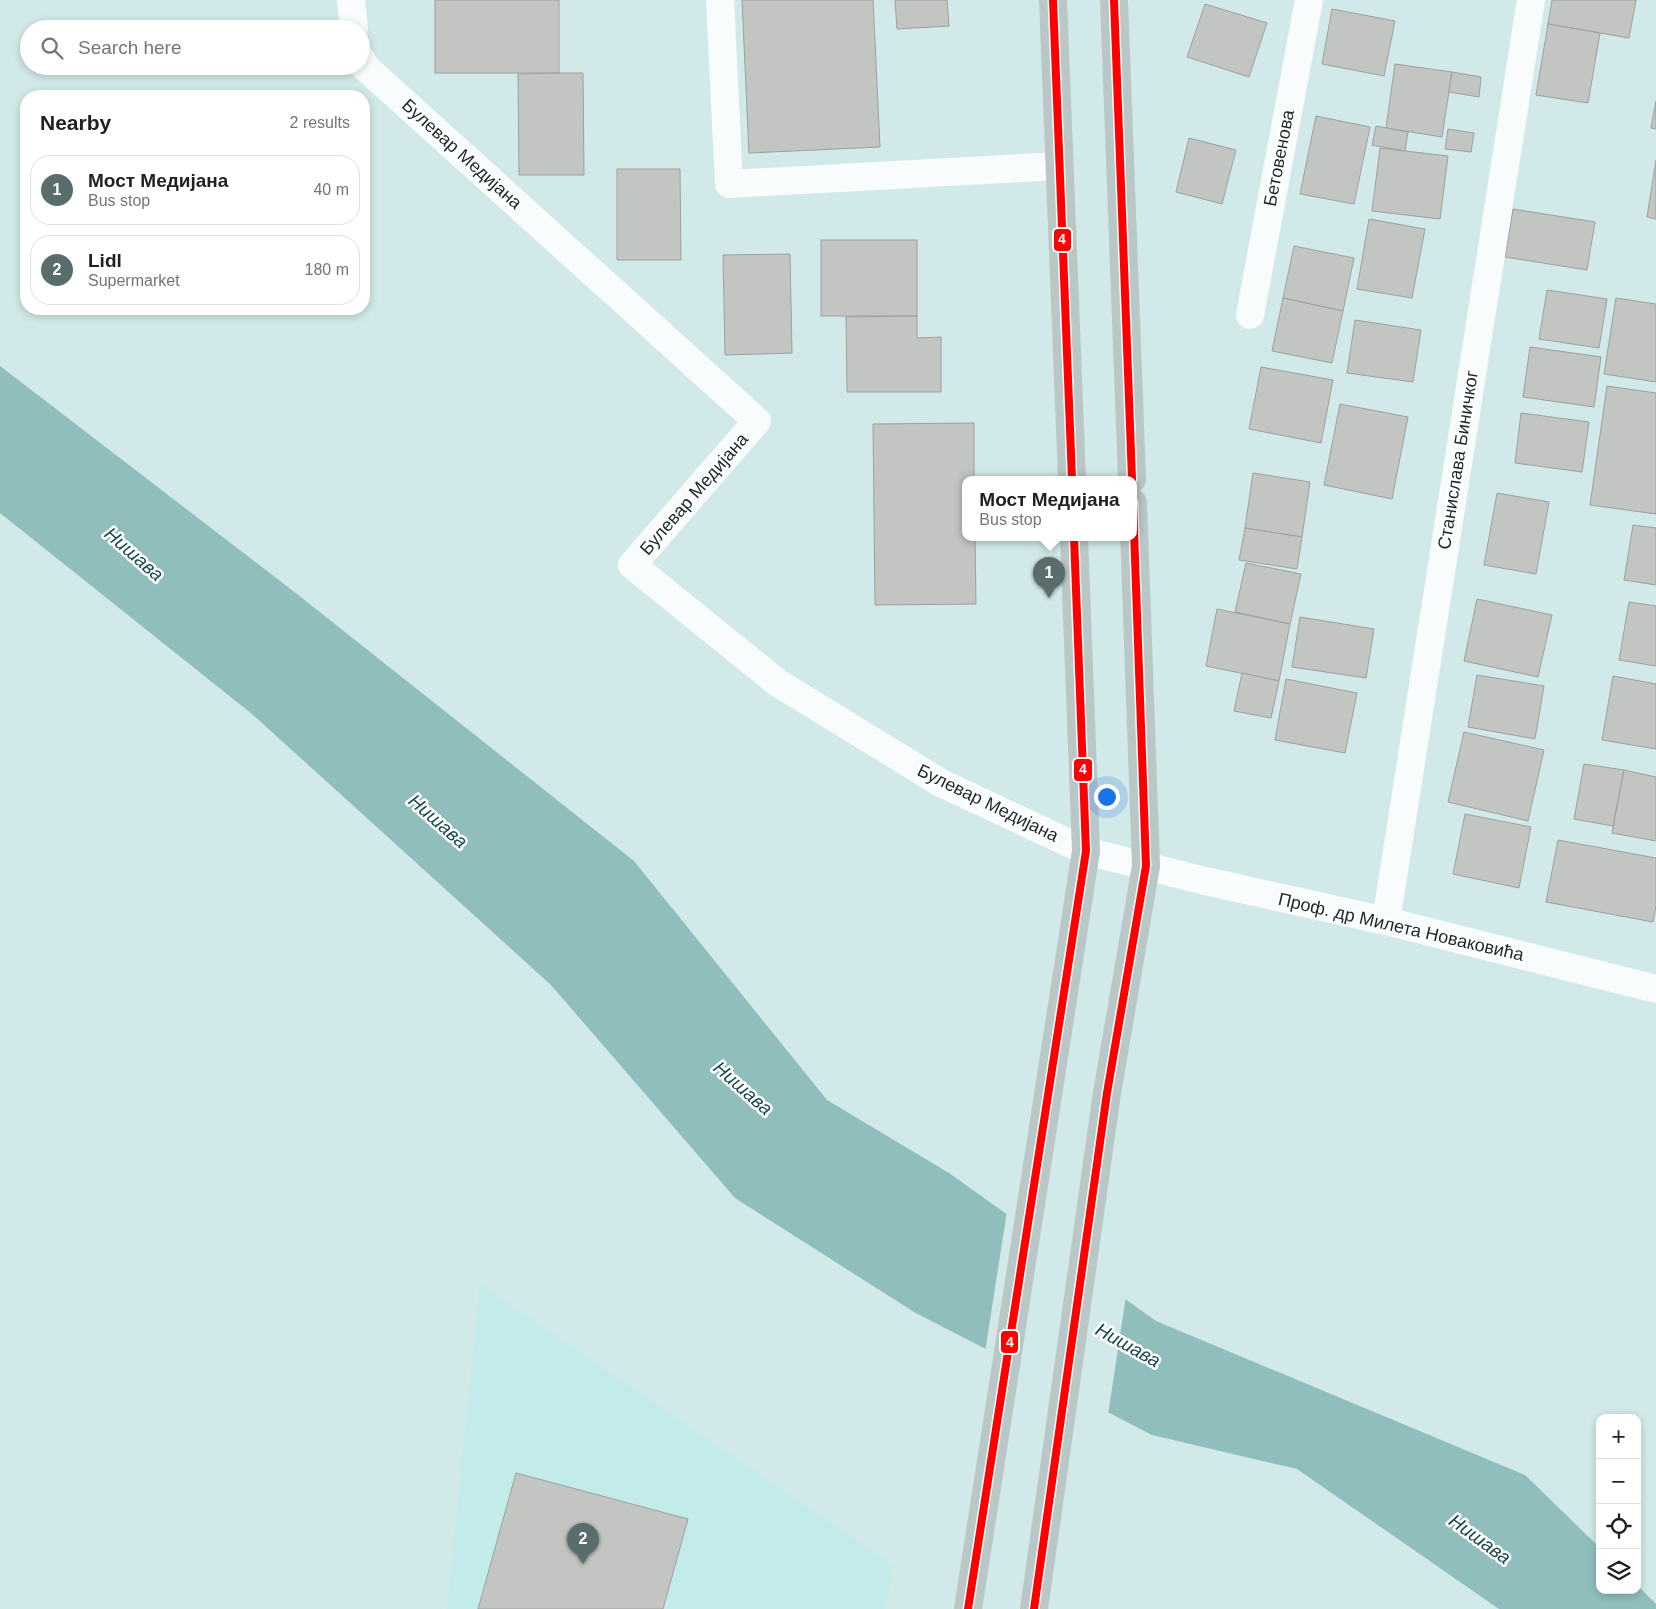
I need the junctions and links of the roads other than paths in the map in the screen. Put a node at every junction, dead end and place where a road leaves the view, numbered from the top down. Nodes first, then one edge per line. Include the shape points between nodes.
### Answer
1 (351, 0) edge
2 (720, 0) edge
3 (1053, 0) edge
4 (1114, 0) edge
5 (1309, 0) edge
6 (1531, 0) edge
7 (353, 20) edge
8 (370, 71) edge
9 (1059, 166) junction
10 (1250, 315) dead end
11 (1072, 476) edge
12 (1132, 476) edge
13 (1074, 541) edge
14 (1134, 541) edge
15 (1086, 851) junction
16 (1146, 866) junction
17 (1386, 921) junction
18 (1656, 989) edge
19 (968, 1609) edge
20 (1034, 1609) edge

1 - 7 street
2 - 9 street via 729,184
3 - 9 main road
4 - 12 main road
5 - 10 street, Бетовенова
6 - 17 street, Станислава Биничког
8 - 15 street, Булевар Медијана via 757,421 632,565 778,683 941,783
9 - 11 main road
13 - 15 main road, Булевар Медијана
14 - 16 main road
15 - 16 street, Проф. др Милета Новаковића
15 - 19 main road, Булевар Медијана
16 - 17 street, Проф. др Милета Новаковића
16 - 20 main road via 1107,1093
17 - 18 street, Проф. др Милета Новаковића

